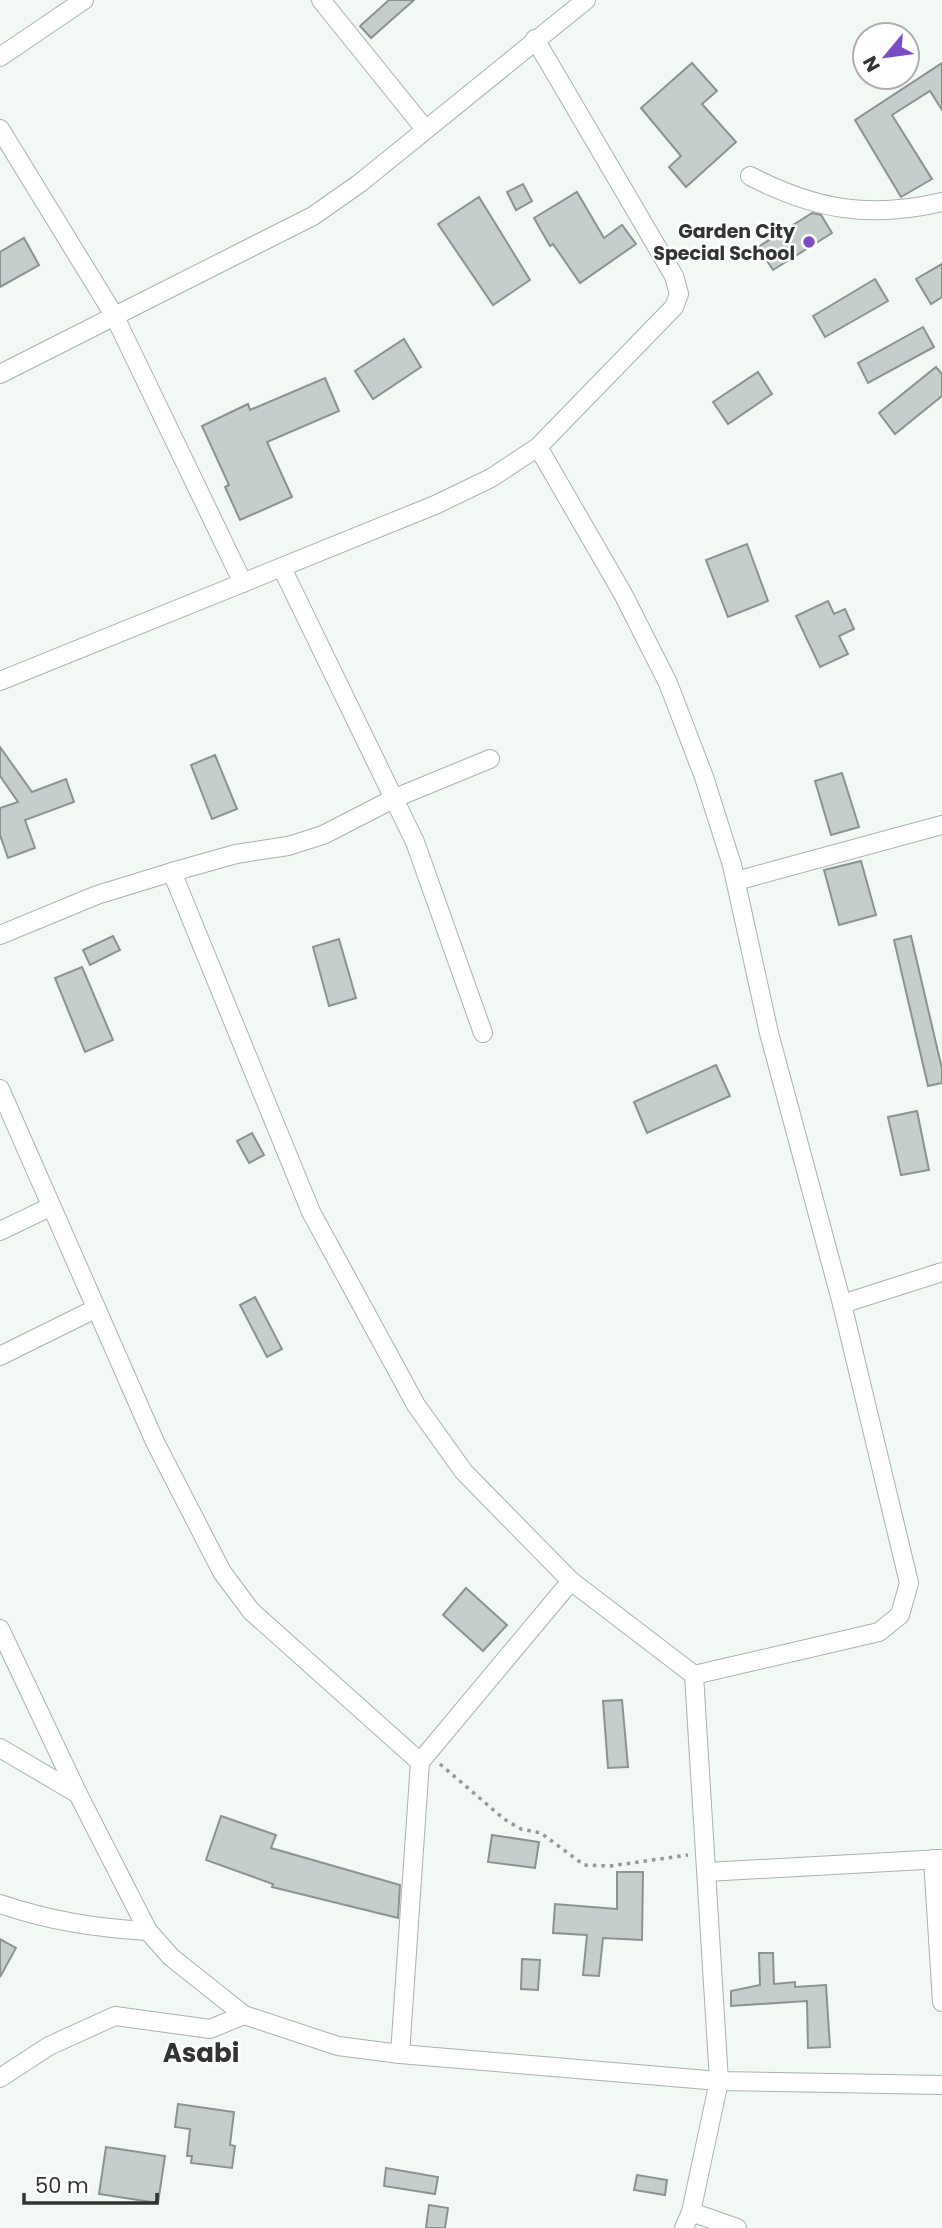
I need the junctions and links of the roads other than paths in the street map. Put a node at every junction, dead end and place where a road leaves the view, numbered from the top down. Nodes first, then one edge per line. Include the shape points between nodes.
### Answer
1 (84, 0) edge
2 (321, 0) edge
3 (586, 0) edge
4 (535, 39) junction
5 (0, 57) edge
6 (0, 129) edge
7 (425, 129) junction
8 (750, 176) dead end
9 (942, 202) edge
10 (114, 315) junction
11 (0, 374) edge
12 (538, 447) junction
13 (282, 568) junction
14 (243, 583) junction
15 (0, 681) edge
16 (490, 759) dead end
17 (395, 797) junction
18 (942, 825) edge
19 (172, 872) junction
20 (736, 881) junction
21 (0, 935) edge
22 (484, 1033) dead end
23 (0, 1089) edge
24 (50, 1207) junction
25 (0, 1231) edge
26 (942, 1272) edge
27 (842, 1304) junction
28 (94, 1309) junction
29 (0, 1356) edge
30 (571, 1581) junction
31 (0, 1629) edge
32 (694, 1675) junction
33 (0, 1748) edge
34 (425, 1758) junction
35 (78, 1794) junction
36 (938, 1859) edge
37 (707, 1872) junction
38 (0, 1904) edge
39 (148, 1931) junction
40 (942, 2001) edge
41 (244, 2015) junction
42 (400, 2054) junction
43 (0, 2078) edge
44 (719, 2081) junction
45 (942, 2085) edge
46 (688, 2220) edge
47 (737, 2228) edge

1 - 5 street
2 - 7 street
3 - 4 street
4 - 7 street
4 - 12 street via 674,276 679,293 674,307
6 - 10 street
7 - 10 street via 313,216
8 - 9 street via 789,196 866,212
10 - 11 street
10 - 14 street
12 - 13 street via 491,478 435,505
12 - 20 street via 668,683 704,777
13 - 14 street
13 - 17 street
14 - 15 street
16 - 17 street
17 - 19 street via 323,835
17 - 22 street
18 - 20 street
19 - 21 street via 97,895
19 - 30 street via 311,1212 416,1405 464,1472
20 - 27 street via 769,1033
23 - 24 street
24 - 25 street
24 - 28 street
26 - 27 street
27 - 32 street via 909,1583 907,1600 900,1615 878,1632
28 - 29 street
28 - 34 street via 155,1442 236,1594
30 - 32 street
30 - 34 street
31 - 35 street
32 - 37 street
33 - 35 street
34 - 42 street
35 - 39 street
36 - 37 street
36 - 40 street
37 - 44 street
38 - 39 street via 46,1919
39 - 41 street via 171,1958
41 - 42 street via 338,2046
41 - 43 street via 210,2029 115,2016 49,2046
42 - 44 street
44 - 45 street
44 - 46 street
46 - 47 street

